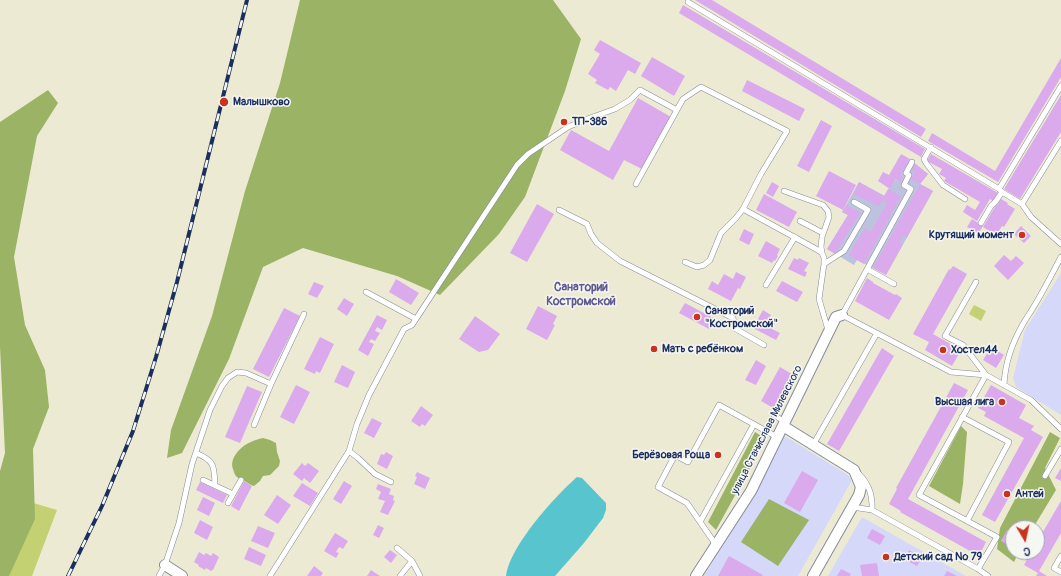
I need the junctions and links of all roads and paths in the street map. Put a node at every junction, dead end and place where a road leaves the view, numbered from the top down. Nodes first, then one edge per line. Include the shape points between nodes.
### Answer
1 (688, 2) dead end
2 (1061, 86) edge
3 (677, 110) junction
4 (1061, 141) edge
5 (931, 147) junction
6 (912, 162) dead end
7 (636, 184) dead end
8 (784, 190) dead end
9 (1001, 190) junction
10 (965, 199) dead end
11 (854, 202) dead end
12 (1022, 204) junction
13 (743, 209) junction
14 (559, 210) dead end
15 (800, 221) dead end
16 (981, 223) dead end
17 (823, 233) junction
18 (795, 237) junction
19 (1061, 244) edge
20 (822, 253) junction
21 (1061, 257) edge
22 (685, 262) dead end
23 (824, 264) junction
24 (867, 269) junction
25 (976, 282) dead end
26 (894, 284) dead end
27 (766, 285) dead end
28 (366, 292) dead end
29 (304, 314) dead end
30 (842, 315) junction
31 (416, 319) junction
32 (829, 333) junction
33 (877, 333) junction
34 (764, 344) dead end
35 (986, 375) junction
36 (271, 384) junction
37 (1004, 385) junction
38 (774, 415) dead end
39 (962, 417) junction
40 (254, 424) dead end
41 (754, 424) junction
42 (784, 424) junction
43 (1061, 428) edge
44 (777, 437) junction
45 (813, 445) junction
46 (1061, 448) edge
47 (349, 451) junction
48 (196, 453) junction
49 (854, 470) junction
50 (1045, 476) dead end
51 (203, 480) dead end
52 (241, 480) dead end
53 (391, 482) dead end
54 (215, 486) junction
55 (233, 494) junction
56 (228, 503) dead end
57 (852, 507) junction
58 (872, 510) junction
59 (967, 521) junction
60 (700, 522) junction
61 (716, 545) junction
62 (397, 548) dead end
63 (1061, 556) edge
64 (412, 561) junction
65 (165, 565) junction
66 (978, 569) junction
67 (1061, 572) edge
68 (159, 576) edge
69 (182, 576) edge
70 (270, 576) edge
71 (400, 576) edge
72 (420, 576) edge
73 (696, 576) edge
74 (813, 576) edge
75 (988, 576) edge

1 - 5 lane
2 - 9 lane
3 - 7 lane
3 - 13 lane via 683,99 701,87 787,131
3 - 31 lane via 640,90 615,109 568,127 528,154 518,165
4 - 12 lane
5 - 9 lane
5 - 10 lane via 924,159 943,185
6 - 24 lane via 906,173 909,175 904,185 911,189
8 - 17 lane via 823,205 829,217
9 - 12 lane
9 - 16 lane
11 - 23 lane via 868,210 844,251
12 - 19 lane via 1031,217
13 - 18 lane
13 - 22 lane via 722,233 710,260 697,267
14 - 34 lane via 587,224 597,243 620,261 733,318 736,329
15 - 17 lane
17 - 20 lane
18 - 20 lane
18 - 27 lane
20 - 23 lane
21 - 37 lane via 1015,340 1008,356
23 - 32 lane via 819,299
24 - 26 lane
24 - 30 lane
25 - 35 lane via 945,336 963,345
28 - 31 lane
29 - 36 lane
30 - 32 street, улица Станислава Милевского via 836,317
30 - 33 lane
31 - 47 lane via 412,326 404,329 369,394
32 - 42 street, улица Станислава Милевского
33 - 35 lane via 951,372
33 - 45 lane
35 - 37 lane
35 - 39 lane
36 - 40 lane
36 - 48 lane via 246,373 237,372 228,378 210,410
37 - 43 lane via 1031,400
38 - 42 lane
39 - 59 lane via 1009,442
39 - 59 lane via 919,495
41 - 44 lane
41 - 60 lane
41 - 60 lane via 719,405 688,462 675,455 658,487 687,503
42 - 44 street, улица Станислава Милевского
42 - 45 street
44 - 61 street, улица Станислава Милевского via 751,491
45 - 49 street
46 - 50 lane
47 - 53 lane via 375,474
47 - 70 lane
48 - 54 lane via 209,459 213,464
48 - 65 lane via 179,523
49 - 57 street via 861,487
49 - 58 lane via 865,480 871,495
51 - 54 lane
52 - 55 lane
54 - 55 lane
55 - 56 lane
57 - 58 lane
57 - 74 street
58 - 66 lane
59 - 66 lane via 997,537
60 - 61 lane
61 - 73 street, улица Станислава Милевского
62 - 64 lane
63 - 67 lane via 1054,568
64 - 71 lane
64 - 72 lane
65 - 68 lane
65 - 69 street
66 - 75 lane

